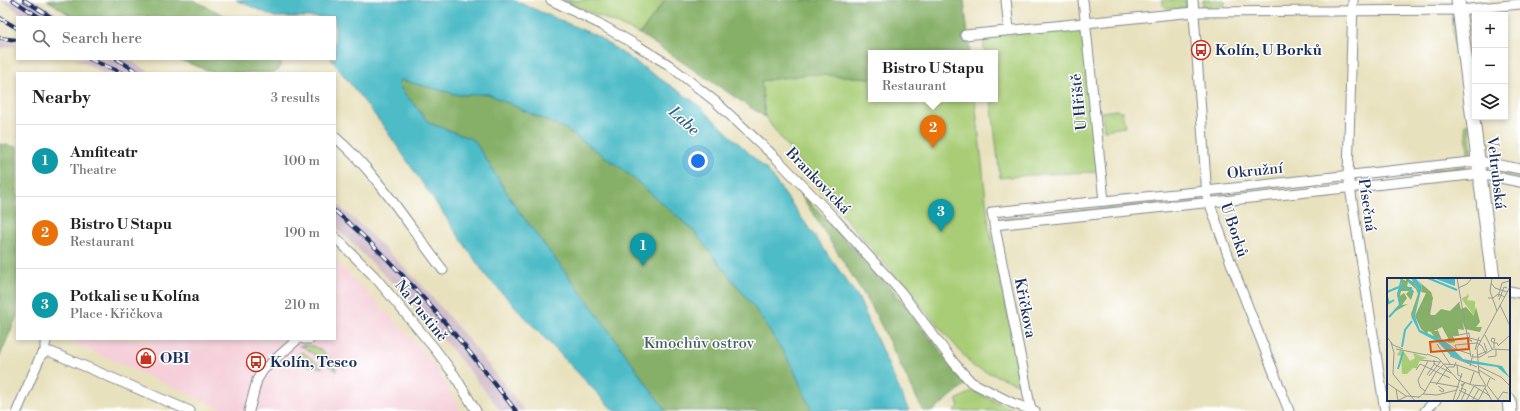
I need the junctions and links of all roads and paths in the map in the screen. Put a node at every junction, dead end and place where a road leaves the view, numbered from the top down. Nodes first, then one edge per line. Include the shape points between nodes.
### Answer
1 (551, 0) edge
2 (1006, 0) edge
3 (1083, 0) edge
4 (1194, 0) edge
5 (1353, 0) edge
6 (1520, 4) edge
7 (1459, 5) edge
8 (1353, 11) junction
9 (1194, 12) junction
10 (1086, 23) junction
11 (1009, 30) junction
12 (965, 35) dead end
13 (336, 138) edge
14 (1479, 168) junction
15 (1520, 169) edge
16 (1348, 175) junction
17 (1520, 182) edge
18 (1349, 188) junction
19 (1206, 191) junction
20 (1104, 201) junction
21 (1210, 202) junction
22 (992, 212) joint
23 (994, 225) junction
24 (336, 238) edge
25 (443, 270) dead end
26 (1494, 278) edge
27 (1510, 291) edge
28 (1520, 293) edge
29 (47, 340) edge
30 (297, 340) edge
31 (45, 352) junction
32 (1435, 401) edge
33 (1509, 401) edge
34 (1033, 410) edge
35 (17, 411) edge
36 (190, 411) edge
37 (249, 411) edge
38 (476, 411) edge
39 (1289, 411) edge
40 (1385, 411) edge
41 (1425, 411) edge
42 (1510, 411) edge

1 - 34 street, Brankovická via 598,23 669,65 716,102 836,219 901,292 971,382 1012,403
2 - 11 street
3 - 10 street, U Hřiště
4 - 9 street, U Borků
5 - 8 street, Písečná
6 - 7 street
7 - 8 street
7 - 14 street, Veltrubská
8 - 9 street
8 - 16 street, Písečná
9 - 10 street
9 - 19 street, U Borků
10 - 11 street
10 - 20 street, U Hřiště
11 - 12 street
13 - 25 street via 367,168
14 - 15 street, Okružní
14 - 16 street, Okružní
14 - 17 street, Okružní
14 - 18 street, Okružní
14 - 26 street, Veltrubská
16 - 18 street, Písečná
16 - 19 street, Okružní
18 - 21 street, Okružní
18 - 40 street, Písečná
19 - 20 street, Okružní
19 - 21 street, U Borků
20 - 22 street, Okružní
21 - 23 street, Okružní
21 - 39 street, U Borků via 1232,266
22 - 23 street, Křičkova
23 - 34 street, Křičkova
24 - 38 street, Na Pustině via 375,277 434,349 455,376
27 - 28 street
29 - 31 street
30 - 37 street via 263,370 257,380
31 - 35 street via 41,355
31 - 36 street via 51,352
32 - 41 street
33 - 42 street

